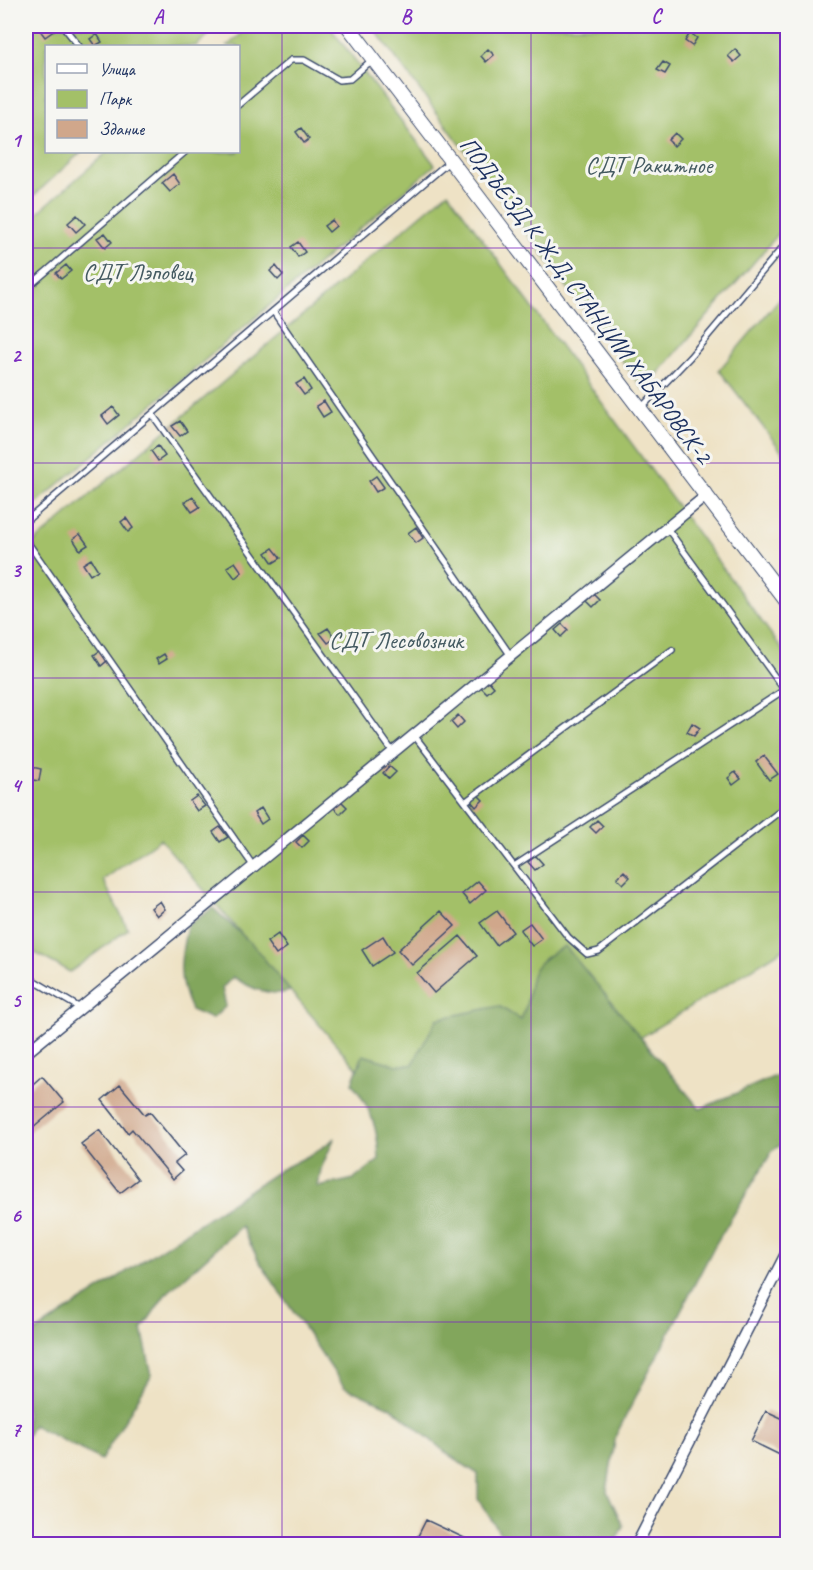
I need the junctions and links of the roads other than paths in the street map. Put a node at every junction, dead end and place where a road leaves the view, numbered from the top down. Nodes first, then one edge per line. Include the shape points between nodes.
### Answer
1 (63, 26) edge
2 (348, 26) edge
3 (78, 45) edge
4 (374, 58) junction
5 (240, 103) edge
6 (184, 153) edge
7 (451, 160) junction
8 (788, 241) edge
9 (26, 288) edge
10 (273, 311) junction
11 (641, 408) junction
12 (152, 414) junction
13 (707, 495) junction
14 (26, 521) edge
15 (667, 528) junction
16 (26, 540) edge
17 (788, 603) edge
18 (672, 650) dead end
19 (511, 656) junction
20 (786, 693) edge
21 (414, 735) junction
22 (393, 752) junction
23 (465, 802) junction
24 (788, 806) edge
25 (254, 867) junction
26 (514, 867) junction
27 (26, 976) edge
28 (81, 1008) junction
29 (27, 1051) edge
30 (788, 1250) edge
31 (637, 1545) edge

1 - 3 lane
2 - 4 street, ПОДЪЕЗД К Ж.Д. СТАНЦИИ ХАБАРОВСК-2
4 - 5 lane via 350,79 339,80 304,60 291,60
4 - 7 street, ПОДЪЕЗД К Ж.Д. СТАНЦИИ ХАБАРОВСК-2
6 - 9 lane
7 - 10 lane
7 - 11 street, ПОДЪЕЗД К Ж.Д. СТАНЦИИ ХАБАРОВСК-2
8 - 11 lane via 690,357
10 - 12 lane
10 - 19 lane
11 - 13 street, ПОДЪЕЗД К Ж.Д. СТАНЦИИ ХАБАРОВСК-2
12 - 14 lane
12 - 22 lane
13 - 15 street
13 - 17 street, ПОДЪЕЗД К Ж.Д. СТАНЦИИ ХАБАРОВСК-2
15 - 19 street
15 - 20 lane
16 - 25 lane
18 - 23 lane
19 - 21 street
20 - 26 lane
21 - 22 street
21 - 23 lane
22 - 25 street
23 - 26 lane
24 - 26 lane via 599,951 587,954
25 - 28 street
27 - 28 lane
28 - 29 street
30 - 31 street

